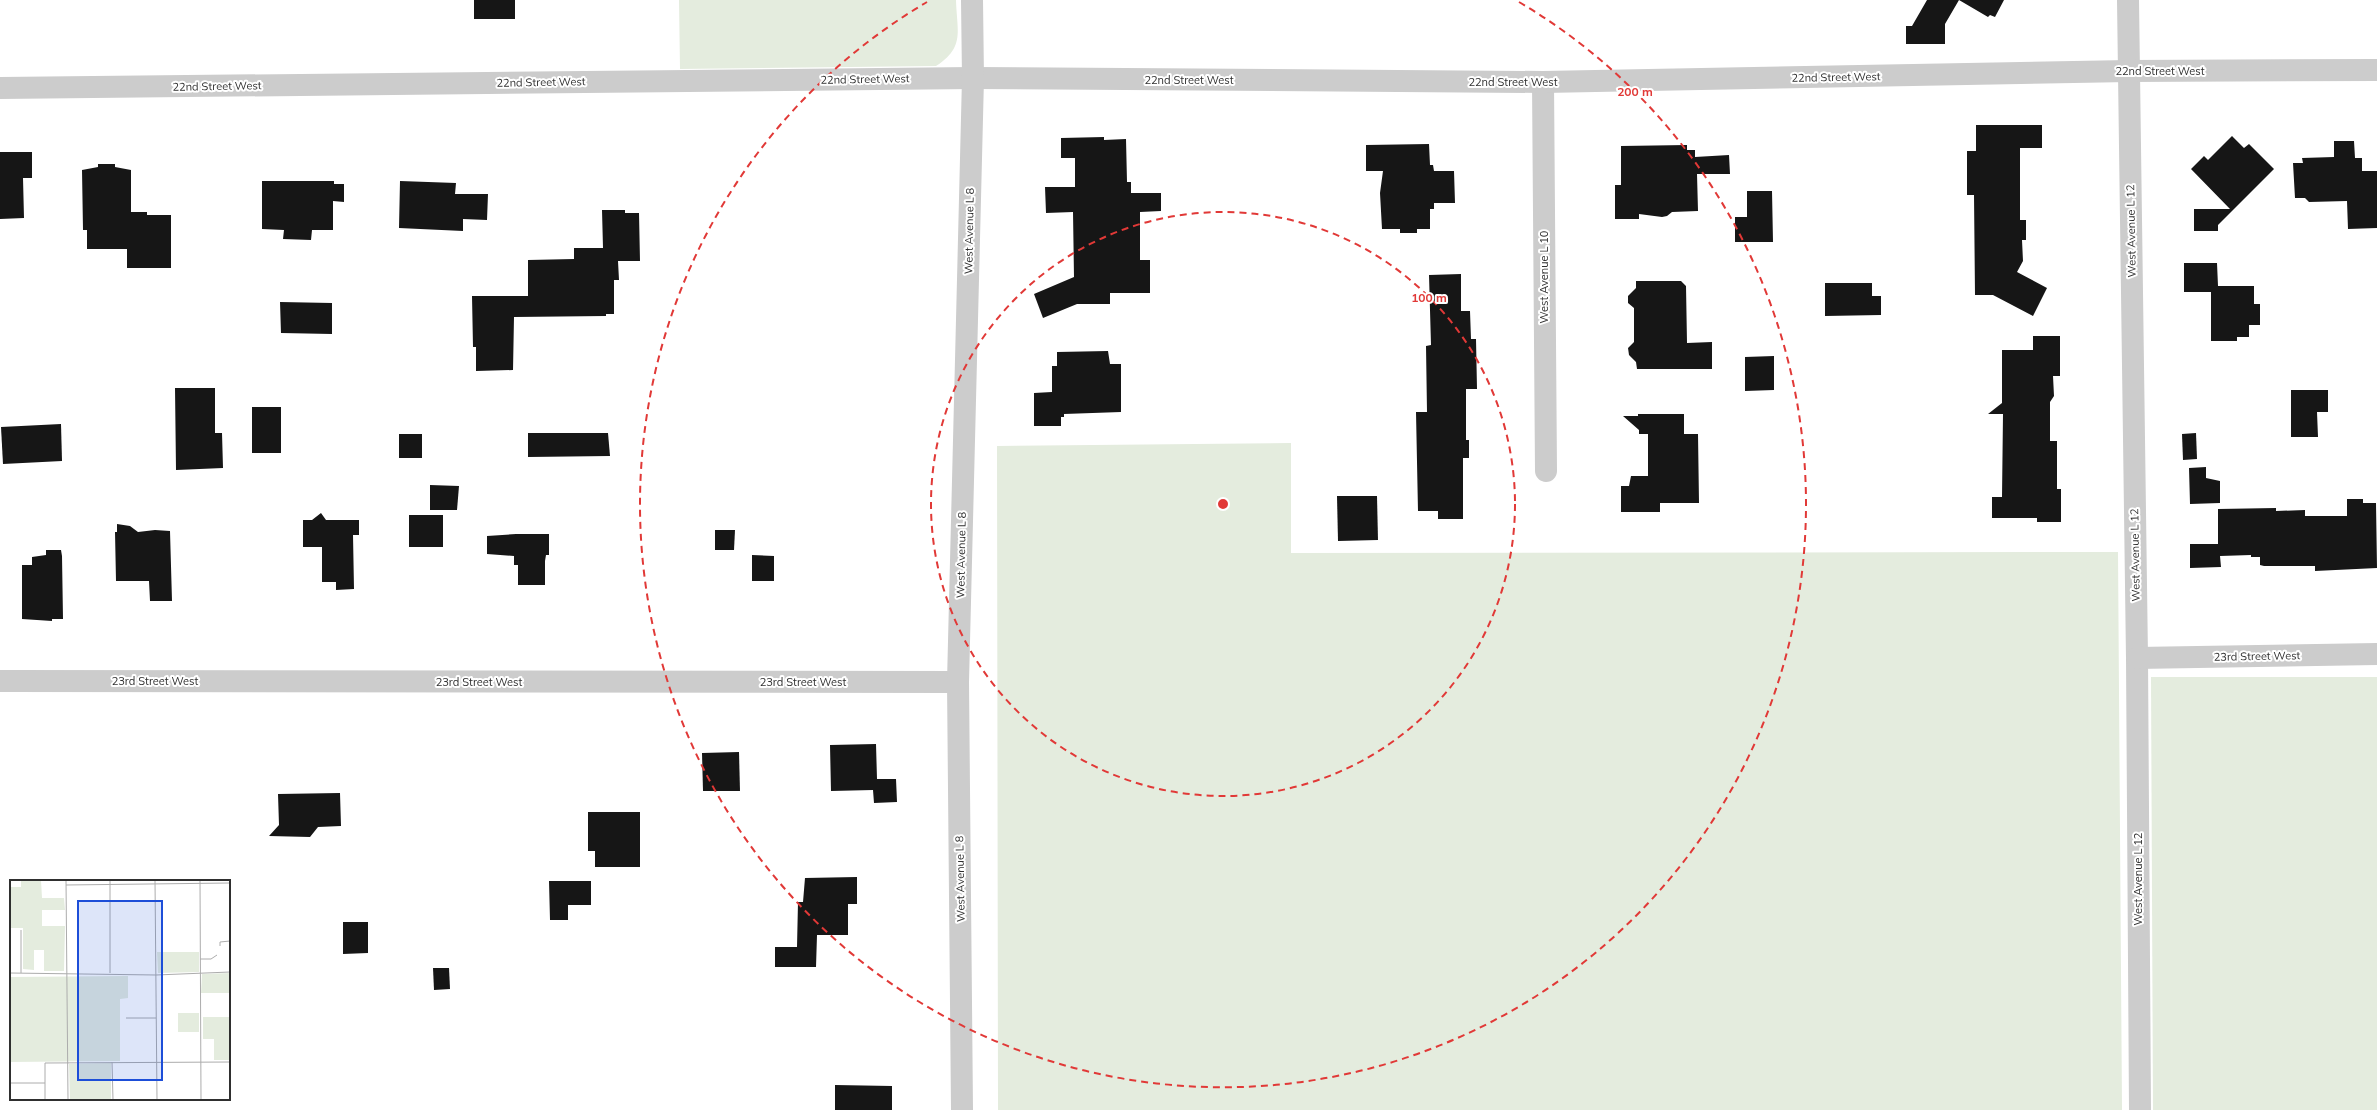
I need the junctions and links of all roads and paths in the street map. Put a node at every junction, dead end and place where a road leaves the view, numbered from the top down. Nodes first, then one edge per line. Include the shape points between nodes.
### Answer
1 (972, 0) edge
2 (2128, 0) edge
3 (2377, 70) edge
4 (2128, 71) junction
5 (973, 78) junction
6 (1543, 82) junction
7 (0, 88) edge
8 (1546, 471) dead end
9 (2377, 654) edge
10 (2137, 658) junction
11 (0, 681) edge
12 (958, 682) junction
13 (962, 1110) edge
14 (2140, 1110) edge

1 - 5 street, West Avenue L 8
2 - 4 street, West Avenue L 12
3 - 4 street, 22nd Street West
4 - 6 street, 22nd Street West
4 - 10 street, West Avenue L 12
5 - 6 street, 22nd Street West
5 - 7 street, 22nd Street West
5 - 12 street, West Avenue L 8
6 - 8 street, West Avenue L 10
9 - 10 street, 23rd Street West
10 - 14 street, West Avenue L 12
11 - 12 street, 23rd Street West
12 - 13 street, West Avenue L 8

